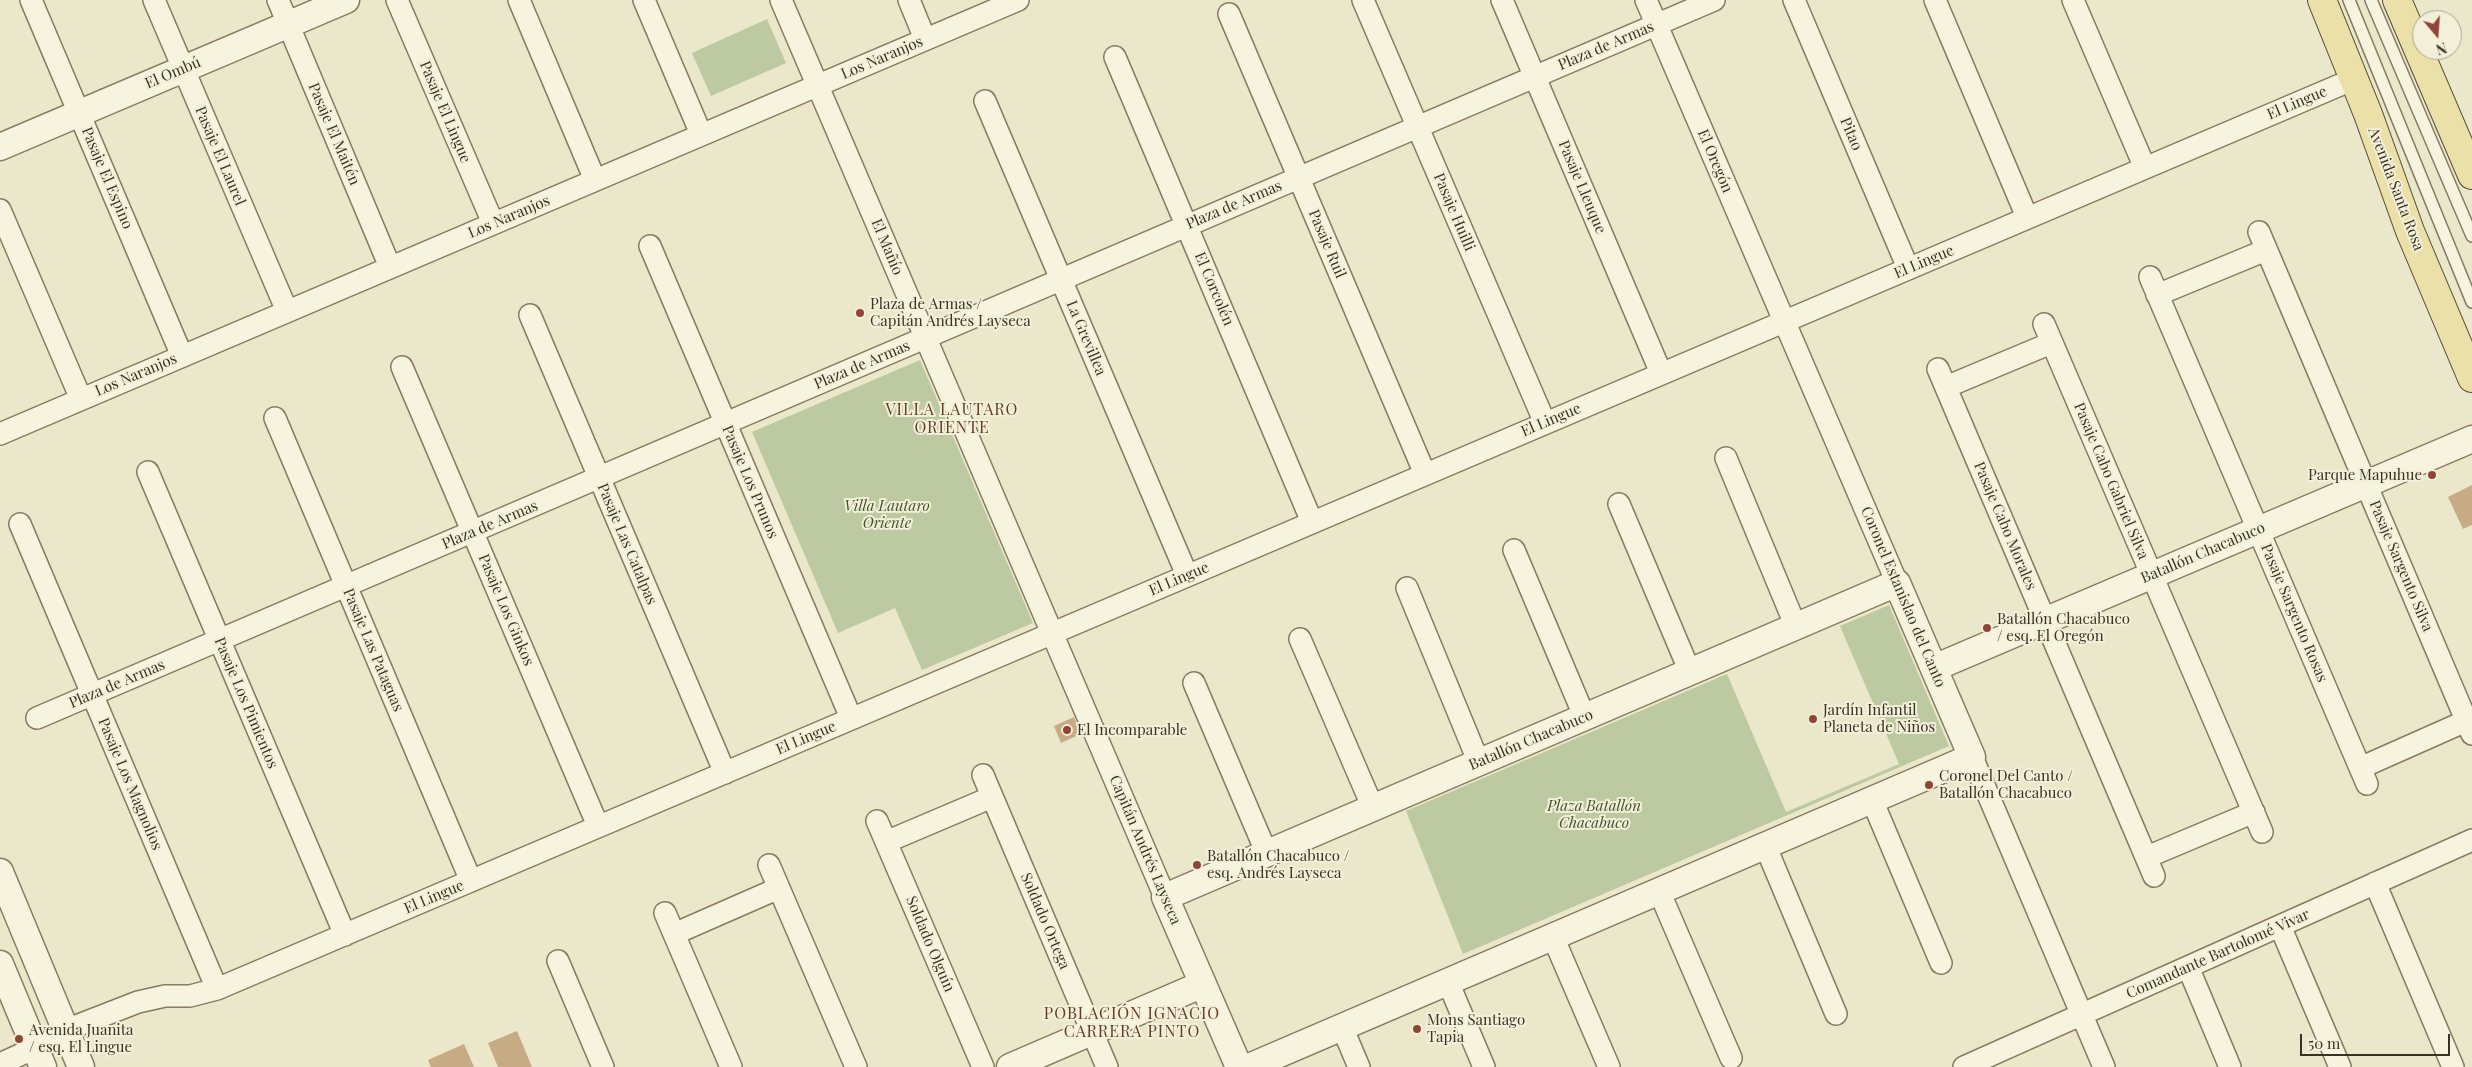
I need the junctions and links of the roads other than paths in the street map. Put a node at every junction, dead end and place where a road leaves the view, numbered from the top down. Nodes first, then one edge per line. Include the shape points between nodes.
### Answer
1 (31, 0) edge
2 (154, 0) edge
3 (278, 0) edge
4 (346, 0) edge
5 (397, 0) edge
6 (519, 0) edge
7 (644, 0) edge
8 (781, 0) edge
9 (909, 0) edge
10 (1018, 0) edge
11 (1363, 0) edge
12 (1502, 0) edge
13 (1646, 0) edge
14 (1714, 0) edge
15 (1794, 0) edge
16 (1935, 0) edge
17 (2074, 0) edge
18 (2322, 0) edge
19 (2349, 0) edge
20 (2371, 0) edge
21 (2397, 0) edge
22 (1229, 14) dead end
23 (288, 24) junction
24 (1657, 24) junction
25 (925, 39) junction
26 (1115, 56) dead end
27 (183, 69) junction
28 (1535, 76) junction
29 (2354, 79) junction
30 (817, 85) junction
31 (985, 101) dead end
32 (79, 113) junction
33 (1418, 126) junction
34 (701, 134) junction
35 (0, 147) edge
36 (2145, 168) junction
37 (2472, 175) edge
38 (1299, 178) junction
39 (594, 180) junction
40 (0, 210) edge
41 (2027, 218) junction
42 (493, 223) junction
43 (1187, 226) junction
44 (2472, 236) edge
45 (2263, 241) joint
46 (650, 246) dead end
47 (390, 267) junction
48 (1908, 268) junction
49 (1062, 280) junction
50 (2472, 302) edge
51 (287, 311) junction
52 (530, 315) dead end
53 (1784, 321) junction
54 (2048, 334) joint
55 (926, 338) junction
56 (182, 356) junction
57 (402, 367) dead end
58 (1661, 374) junction
59 (2472, 378) edge
60 (81, 399) junction
61 (275, 418) dead end
62 (1545, 423) junction
63 (725, 424) junction
64 (0, 434) edge
65 (2472, 439) edge
66 (1726, 458) dead end
67 (148, 472) dead end
68 (1426, 474) junction
69 (599, 478) junction
70 (2366, 484) junction
71 (1619, 504) dead end
72 (1312, 522) junction
73 (20, 524) dead end
74 (2258, 530) junction
75 (473, 532) junction
76 (1514, 550) dead end
77 (1187, 575) junction
78 (2152, 575) junction
79 (1897, 583) junction
80 (346, 586) junction
81 (1406, 588) dead end
82 (2045, 621) junction
83 (1796, 627) junction
84 (1052, 633) junction
85 (1300, 638) dead end
86 (219, 640) junction
87 (1934, 668) junction
88 (1690, 672) junction
89 (1194, 683) dead end
90 (92, 695) junction
91 (37, 718) dead end
92 (851, 718) junction
93 (1585, 718) junction
94 (2469, 728) edge
95 (1972, 757) junction
96 (1479, 763) junction
97 (725, 773) junction
98 (983, 775) dead end
99 (992, 797) junction
100 (1872, 800) junction
101 (1373, 808) junction
102 (2254, 812) junction
103 (877, 821) dead end
104 (598, 826) junction
105 (2262, 832) dead end
106 (2472, 840) edge
107 (886, 842) junction
108 (1765, 846) junction
109 (1267, 854) junction
110 (769, 865) dead end
111 (0, 872) edge
112 (471, 881) junction
113 (2375, 884) junction
114 (779, 888) junction
115 (1659, 891) junction
116 (1165, 897) junction
117 (665, 913) dead end
118 (2280, 926) junction
119 (674, 934) junction
120 (345, 935) junction
121 (1553, 937) junction
122 (558, 961) dead end
123 (1941, 963) dead end
124 (0, 964) edge
125 (2188, 967) junction
126 (1448, 982) junction
127 (1203, 984) junction
128 (217, 989) junction
129 (1836, 1014) dead end
130 (2081, 1015) junction
131 (1342, 1027) junction
132 (66, 1030) junction
133 (1092, 1031) junction
134 (39, 1058) edge
135 (1732, 1058) dead end
136 (0, 1064) edge
137 (1973, 1065) edge
138 (81, 1067) edge
139 (604, 1067) edge
140 (731, 1067) edge
141 (856, 1067) edge
142 (983, 1067) edge
143 (1010, 1067) edge
144 (1107, 1067) edge
145 (1239, 1067) edge
146 (1249, 1067) edge
147 (1359, 1067) edge
148 (1484, 1067) edge
149 (1609, 1067) edge
150 (2104, 1067) edge
151 (2230, 1067) edge
152 (2340, 1067) edge
153 (2453, 1067) edge

1 - 32 street, Pasaje El Espino
2 - 27 street, Pasaje El Laurel
3 - 23 street, Pasaje El Maitén
4 - 23 street, El Ombú
5 - 42 street, Pasaje El Lingue
6 - 39 street
7 - 34 street
8 - 30 street, El Mañío
9 - 25 street
10 - 25 street, Los Naranjos
11 - 33 street, Pasaje Huilli
12 - 28 street, Pasaje Lleuque
13 - 24 street, El Oregón
14 - 24 street, Plaza de Armas
15 - 48 street, Pitao
16 - 41 street
17 - 36 street
18 - 29 main road, Avenida Santa Rosa
19 - 50 lane
20 - 44 lane
21 - 37 main road
22 - 38 street, Pasaje Ruil
23 - 27 street, El Ombú
23 - 47 street, Pasaje El Maitén
24 - 28 street, Plaza de Armas
24 - 53 street, El Oregón
25 - 30 street, Los Naranjos
26 - 43 street, El Corcolén
27 - 32 street, El Ombú
27 - 51 street, Pasaje El Laurel
28 - 33 street, Plaza de Armas
28 - 58 street, Pasaje Lleuque
29 - 36 street, El Lingue
29 - 59 main road, Avenida Santa Rosa via 2410,232
30 - 34 street, Los Naranjos
30 - 55 street, El Mañío
31 - 49 street, La Grevillea
32 - 35 street, El Ombú
32 - 56 street, Pasaje El Espino
33 - 38 street, Plaza de Armas
33 - 62 street, Pasaje Huilli
34 - 39 street, Los Naranjos
36 - 41 street, El Lingue
38 - 43 street, Plaza de Armas
38 - 68 street, Pasaje Ruil
39 - 42 street, Los Naranjos
40 - 60 street
41 - 48 street, El Lingue
42 - 47 street, Los Naranjos
43 - 49 street, Plaza de Armas
43 - 72 street, El Corcolén
45 - 70 street, Pasaje Sargento Silva
45 - 74 street, Pasaje Sargento Rosas via 2153,286
46 - 63 street, Pasaje Los Prunos
47 - 51 street, Los Naranjos
48 - 53 street, El Lingue
49 - 55 street, Plaza de Armas
49 - 77 street, La Grevillea
51 - 56 street, Los Naranjos
52 - 69 street, Pasaje Las Catalpas
53 - 58 street, El Lingue
53 - 79 street, Coronel Estanislao del Canto
54 - 78 street, Pasaje Cabo Gabriel Silva
54 - 82 street, Pasaje Cabo Morales via 1942,378
55 - 63 street, Plaza de Armas
55 - 84 street, El Mañío
56 - 60 street, Los Naranjos
57 - 75 street, Pasaje Los Ginkos
58 - 62 street, El Lingue
60 - 64 street, Los Naranjos
61 - 80 street, Pasaje Las Pataguas
62 - 68 street, El Lingue
63 - 69 street, Plaza de Armas
63 - 92 street, Pasaje Los Prunos
65 - 70 street, Batallón Chacabuco
66 - 83 street
67 - 86 street, Pasaje Los Pimientos
68 - 72 street, El Lingue
69 - 75 street, Plaza de Armas
69 - 97 street, Pasaje Las Catalpas
70 - 74 street, Batallón Chacabuco
70 - 94 street, Pasaje Sargento Silva
71 - 88 street
72 - 77 street, El Lingue
73 - 90 street, Pasaje Los Magnolios
74 - 78 street, Batallón Chacabuco
74 - 94 street, Pasaje Sargento Rosas via 2364,776
75 - 80 street, Plaza de Armas
75 - 104 street, Pasaje Los Ginkos
76 - 93 street
77 - 84 street, El Lingue
78 - 82 street, Batallón Chacabuco
78 - 102 street, Pasaje Cabo Gabriel Silva
79 - 83 street, Batallón Chacabuco
79 - 87 street, Coronel Estanislao del Canto
80 - 86 street, Plaza de Armas
80 - 112 street, Pasaje Las Pataguas
81 - 96 street
82 - 87 street, Batallón Chacabuco
82 - 102 street, Pasaje Cabo Morales via 2150,866
83 - 88 street, Batallón Chacabuco
84 - 92 street, El Lingue
84 - 116 street, Capitán Andrés Layseca
85 - 101 street
86 - 90 street, Plaza de Armas
86 - 120 street, Pasaje Los Pimientos
87 - 95 street, Coronel Estanislao del Canto
88 - 93 street, Batallón Chacabuco
89 - 109 street
90 - 91 street, Plaza de Armas
90 - 128 street, Pasaje Los Magnolios
92 - 97 street, El Lingue
93 - 96 street, Batallón Chacabuco
95 - 100 street
95 - 130 street, Coronel Estanislao del Canto
96 - 101 street, Batallón Chacabuco
97 - 104 street, El Lingue
98 - 99 street, Soldado Ortega
99 - 107 street
99 - 133 street, Soldado Ortega
100 - 108 street
100 - 123 street
101 - 109 street, Batallón Chacabuco
102 - 105 street, Pasaje Cabo Gabriel Silva
103 - 107 street, Soldado Olguín
104 - 112 street, El Lingue
106 - 113 street, Comandante Bartolomé Vivar
107 - 142 street, Soldado Olguín
108 - 115 street
108 - 129 street
109 - 116 street, Batallón Chacabuco
110 - 114 street
111 - 132 street
112 - 120 street, El Lingue
113 - 118 street, Comandante Bartolomé Vivar
113 - 153 street
114 - 119 street
114 - 141 street
115 - 121 street
115 - 135 street
116 - 127 street, Capitán Andrés Layseca
117 - 119 street
118 - 125 street, Comandante Bartolomé Vivar
118 - 152 street
119 - 140 street
120 - 128 street, El Lingue
121 - 126 street
121 - 149 street
122 - 139 street
124 - 134 street
125 - 130 street, Comandante Bartolomé Vivar
125 - 151 street
126 - 131 street
126 - 148 street
127 - 133 street
127 - 145 street, Capitán Andrés Layseca
128 - 132 street, El Lingue via 190,996 165,996 138,1002
130 - 137 street, Comandante Bartolomé Vivar
130 - 150 street, Coronel Estanislao del Canto
131 - 146 street
131 - 147 street
132 - 134 street, El Lingue
132 - 138 street
133 - 143 street
133 - 144 street, Soldado Ortega
134 - 136 street, El Lingue

